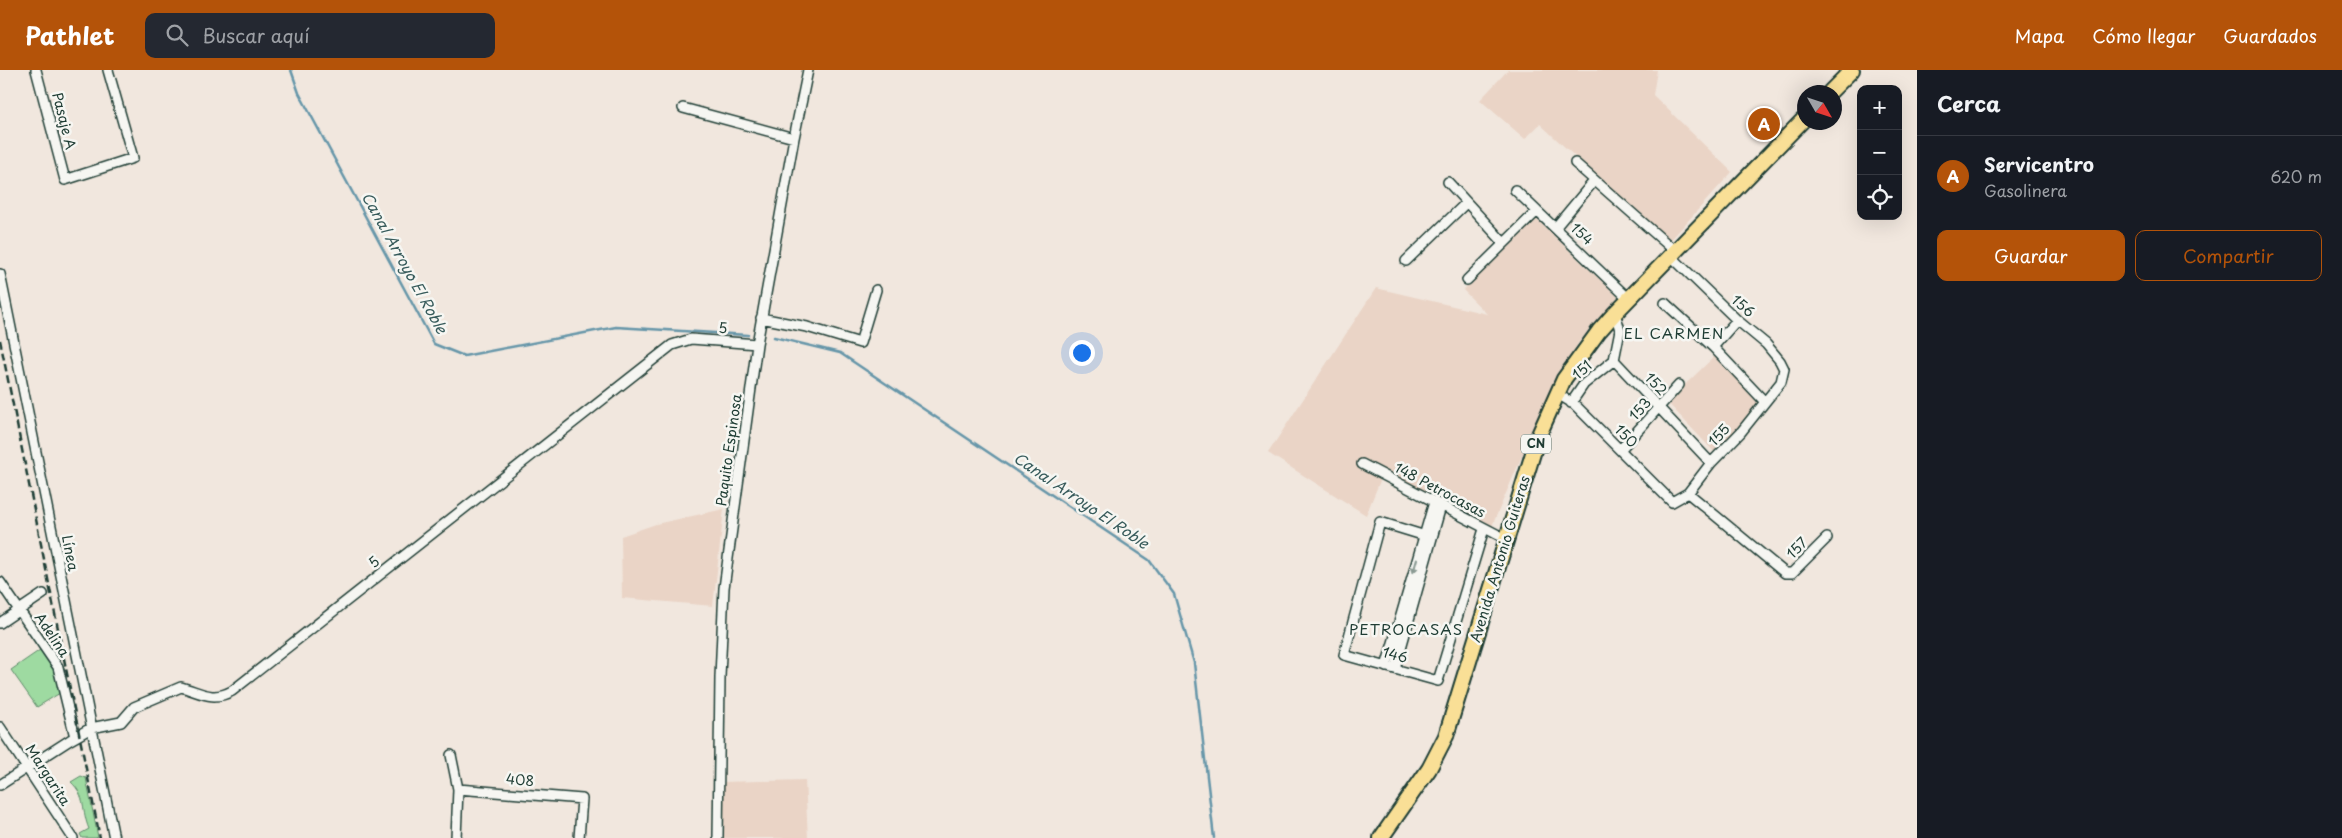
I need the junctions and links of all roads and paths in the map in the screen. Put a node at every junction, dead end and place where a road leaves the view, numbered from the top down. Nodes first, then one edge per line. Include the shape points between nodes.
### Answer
1 (36, 70) edge
2 (108, 70) edge
3 (808, 70) edge
4 (1852, 70) edge
5 (1837, 85) edge
6 (683, 108) dead end
7 (1797, 126) edge
8 (794, 138) junction
9 (1575, 163) dead end
10 (1594, 181) junction
11 (1448, 182) dead end
12 (1515, 190) dead end
13 (1466, 203) junction
14 (1537, 211) junction
15 (1555, 228) junction
16 (1504, 243) junction
17 (1673, 254) junction
18 (1406, 261) dead end
19 (0, 274) edge
20 (1467, 280) dead end
21 (876, 290) dead end
22 (1629, 298) junction
23 (1665, 303) dead end
24 (1615, 313) junction
25 (761, 318) junction
26 (1737, 320) junction
27 (757, 344) junction
28 (1713, 347) junction
29 (1614, 360) junction
30 (1781, 382) joint
31 (1679, 385) dead end
32 (1556, 393) junction
33 (1765, 402) junction
34 (1572, 403) junction
35 (1660, 408) junction
36 (1620, 450) junction
37 (1711, 463) junction
38 (1362, 464) dead end
39 (1688, 493) junction
40 (1672, 502) joint
41 (1437, 504) junction
42 (1484, 530) junction
43 (1428, 537) junction
44 (1827, 538) dead end
45 (1506, 540) junction
46 (0, 582) edge
47 (42, 594) dead end
48 (19, 610) junction
49 (0, 623) edge
50 (1391, 668) junction
51 (0, 727) edge
52 (92, 728) junction
53 (74, 737) junction
54 (451, 756) dead end
55 (26, 767) junction
56 (0, 785) edge
57 (457, 790) junction
58 (73, 838) edge
59 (114, 838) edge
60 (456, 838) edge
61 (579, 838) edge
62 (718, 838) edge
63 (1381, 838) edge

1 - 2 street, Pasaje A via 65,180 133,158
3 - 8 street, Paquito Espinosa
4 - 5 main road
6 - 8 street
7 - 17 main road, Avenida Antonio Guiteras / CN
8 - 25 street, Paquito Espinosa
9 - 10 street, 156
10 - 15 street
10 - 17 street, 156
11 - 13 street
12 - 14 street, 154
13 - 16 street
13 - 18 street
14 - 15 street, 154
14 - 16 street
15 - 22 street, 154
16 - 20 street
17 - 22 main road, Avenida Antonio Guiteras / CN
17 - 26 street, 156
19 - 52 street, Línea
21 - 25 street via 860,344 807,327
22 - 24 main road, Avenida Antonio Guiteras / CN
23 - 28 street
24 - 29 street via 1620,330
24 - 32 main road, Avenida Antonio Guiteras / CN via 1575,362
25 - 27 street, Paquito Espinosa
26 - 28 street
26 - 30 street, 156 via 1766,344 1780,361 1784,369
27 - 52 street, 5 via 690,339 672,345 232,691 210,697 181,687 134,707 121,722
27 - 62 street, Paquito Espinosa via 724,588
28 - 33 street
29 - 34 street, 151 via 1584,384
29 - 35 street, 152
30 - 33 street, 155
31 - 35 street, 153
32 - 34 street, 150
32 - 45 main road, Avenida Antonio Guiteras / CN via 1538,437
33 - 37 street, 155
34 - 36 street, 150
35 - 36 street, 153
35 - 37 street, 152
36 - 40 street, 150
37 - 39 street, 155
38 - 41 street, 148 Petrocasas
39 - 40 street, 155
39 - 44 street, 157 via 1785,573 1792,573
41 - 42 street, 148 Petrocasas
41 - 43 street
42 - 45 street, 148 Petrocasas
42 - 50 street, 146 via 1438,682
43 - 50 street
43 - 50 street, 146 via 1380,522 1344,655
45 - 63 main road, Avenida Antonio Guiteras / CN via 1446,736 1430,770
46 - 48 street, Adelina
47 - 48 street
48 - 49 street
48 - 53 street, Adelina via 58,667
51 - 55 street, Margarita
52 - 53 street, 5
52 - 59 street, Línea
53 - 55 street, 5
54 - 57 street
55 - 56 street, 5
55 - 58 street, Margarita
57 - 60 street
57 - 61 street, 408 via 582,799

